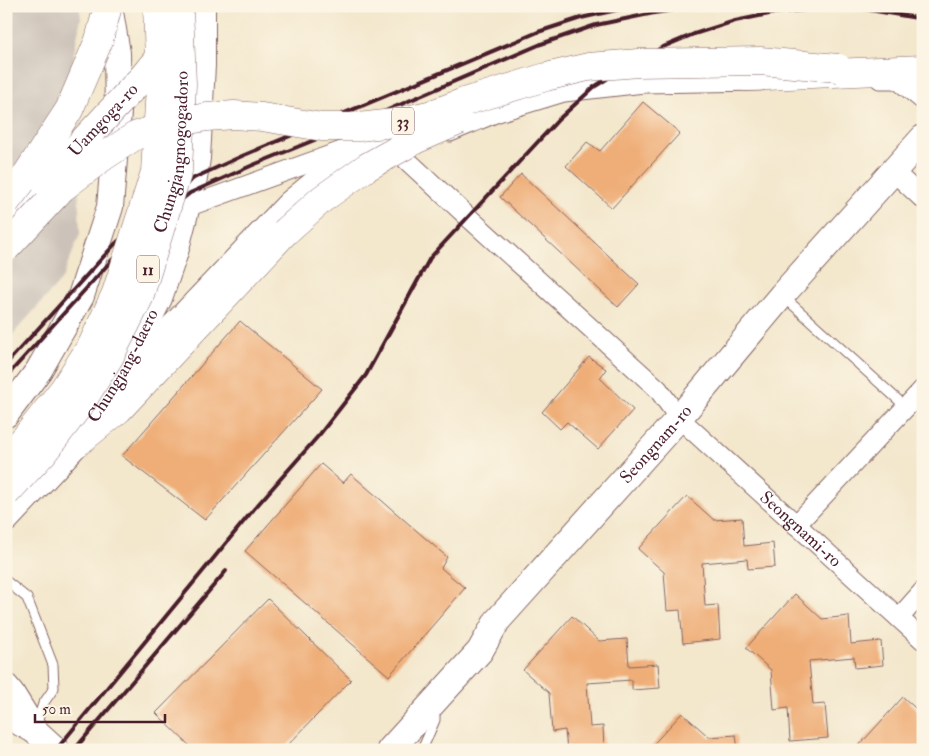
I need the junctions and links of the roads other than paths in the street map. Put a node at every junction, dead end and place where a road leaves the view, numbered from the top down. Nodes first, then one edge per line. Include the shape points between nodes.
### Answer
1 (102, 6) edge
2 (109, 6) edge
3 (157, 6) edge
4 (179, 6) edge
5 (190, 6) edge
6 (202, 6) edge
7 (923, 64) edge
8 (923, 69) edge
9 (883, 72) junction
10 (923, 100) edge
11 (923, 138) edge
12 (399, 153) junction
13 (893, 171) junction
14 (6, 183) edge
15 (923, 199) edge
16 (6, 202) edge
17 (187, 207) junction
18 (6, 225) edge
19 (6, 248) edge
20 (782, 295) junction
21 (124, 369) junction
22 (923, 389) edge
23 (906, 406) junction
24 (6, 414) edge
25 (679, 418) junction
26 (78, 442) junction
27 (6, 459) edge
28 (6, 492) edge
29 (6, 519) edge
30 (796, 526) junction
31 (6, 581) edge
32 (923, 591) edge
33 (899, 618) junction
34 (923, 640) edge
35 (6, 687) edge
36 (435, 700) junction
37 (6, 715) edge
38 (34, 730) junction
39 (56, 750) edge
40 (390, 750) edge
41 (422, 750) edge

1 - 14 highway via 81,86 64,122 22,170
2 - 16 highway, Uamgoga-ro, bridge via 99,40 69,110
2 - 24 main road via 117,53 118,112 110,207 81,296 38,370
3 - 27 highway, Chungjangnogogadoro / 11, bridge via 160,86 155,172 116,293 92,345 63,390
4 - 28 highway, Chungjangnogogadoro / 11, bridge via 182,84 178,171 139,298 110,356 79,406 43,453
5 - 18 highway, Uamgoga-ro, bridge via 166,50
6 - 17 main road, Chungjang-daero via 197,158
7 - 17 street via 620,70 489,97
8 - 9 highway
9 - 19 highway, 33, bridge via 760,61 639,63 588,68 546,77 394,124 322,127 234,114 172,123 135,136 102,157 62,188
9 - 26 highway, bridge via 617,79 539,95 467,117 415,140 367,167 322,199 284,233 119,409
10 - 12 street via 897,79 644,83 564,92 495,112
11 - 13 main road, Seongnam-ro
12 - 21 street via 340,166 316,178 288,201 155,341
12 - 25 street, Seongnami-ro via 658,389
13 - 15 street
13 - 20 main road, Seongnam-ro
17 - 21 main road, Chungjang-daero via 160,298
20 - 23 lane
20 - 25 main road, Seongnam-ro
21 - 26 main road, Chungjang-daero
22 - 23 street
23 - 30 street
25 - 30 street, Seongnami-ro
25 - 36 main road, Seongnam-ro via 498,621 480,651
26 - 29 main road, Chungjang-daero
30 - 33 street, Seongnami-ro
31 - 38 lane via 27,598 53,665 54,688 43,704
32 - 33 street
33 - 34 street, Seongnami-ro
35 - 38 main road
36 - 40 main road, Seongnam-ro
36 - 41 lane via 435,720
37 - 38 main road
38 - 39 main road

